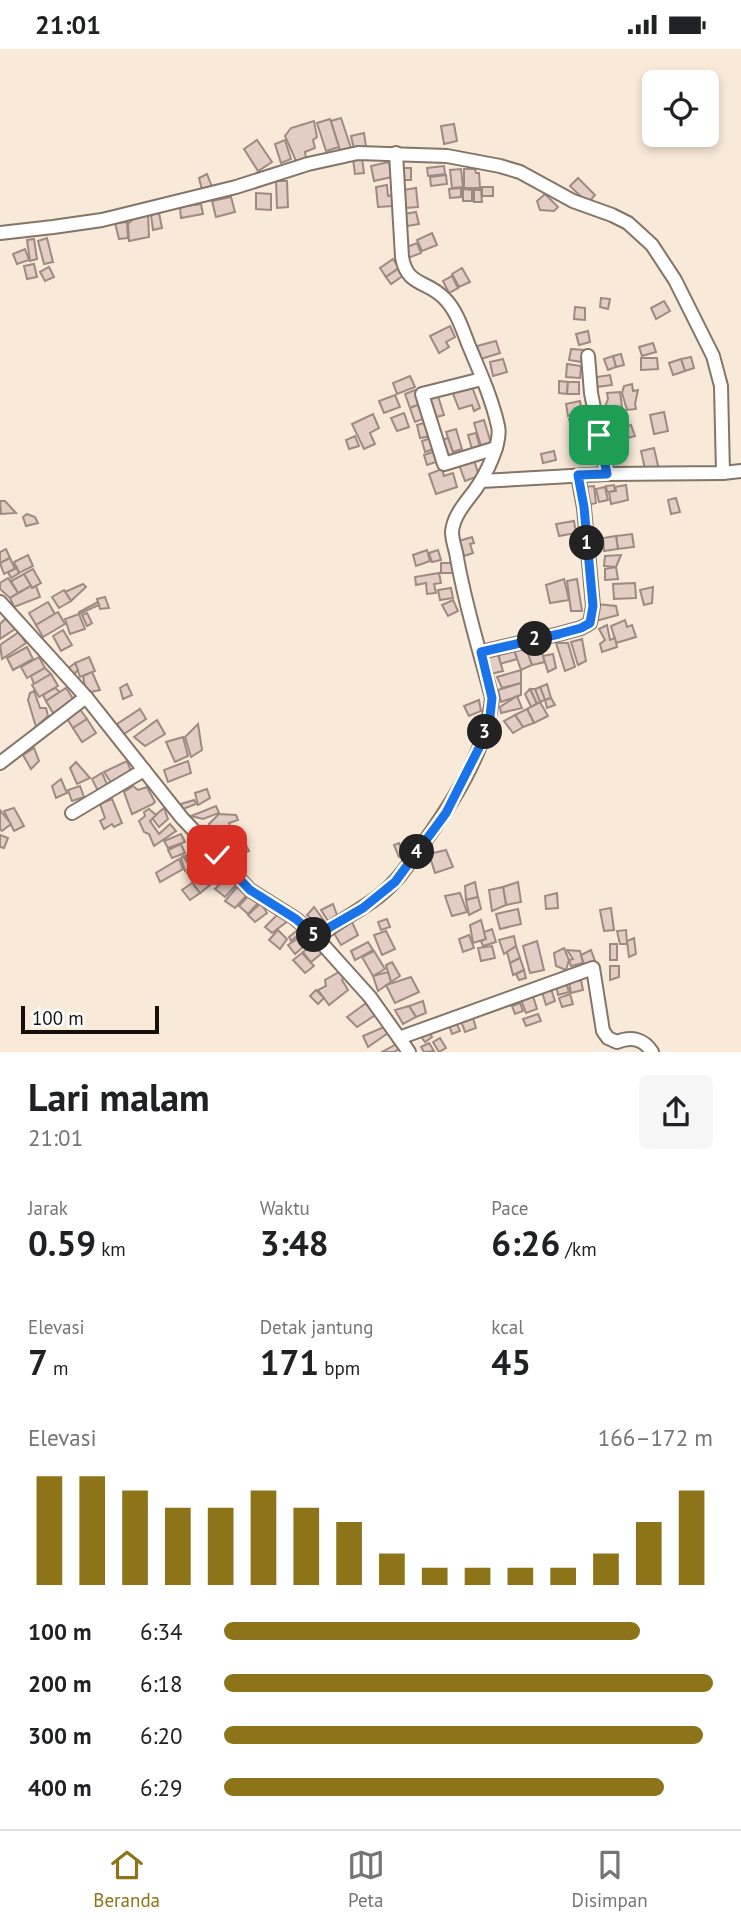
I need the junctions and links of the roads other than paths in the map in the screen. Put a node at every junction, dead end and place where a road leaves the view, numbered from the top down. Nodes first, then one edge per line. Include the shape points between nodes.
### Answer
1 (396, 153) junction
2 (0, 233) edge
3 (588, 356) dead end
4 (482, 379) junction
5 (496, 448) junction
6 (741, 471) edge
7 (723, 473) junction
8 (607, 474) junction
9 (578, 475) junction
10 (481, 481) junction
11 (0, 602) edge
12 (481, 652) junction
13 (86, 697) junction
14 (0, 763) edge
15 (144, 770) junction
16 (72, 813) dead end
17 (317, 938) junction
18 (399, 1038) junction
19 (409, 1052) edge
20 (652, 1052) edge

1 - 2 street via 345,155 102,220
1 - 4 street via 405,271 452,307
1 - 7 street via 447,156 520,171 573,201 628,223 652,245 713,356 720,386
3 - 8 street
4 - 5 street via 498,426
4 - 5 street via 422,394 444,464
5 - 10 street
6 - 7 street
7 - 8 street
8 - 9 street
9 - 10 street
9 - 12 street via 593,606 590,623
10 - 12 street via 461,508 452,531
11 - 13 street
12 - 17 street via 492,698 490,716 483,740 446,813 395,882
13 - 14 street
13 - 15 street
15 - 16 street
15 - 17 street via 250,890
17 - 18 street via 370,997
18 - 19 street
18 - 20 street via 593,968 603,1031 617,1042 639,1040

